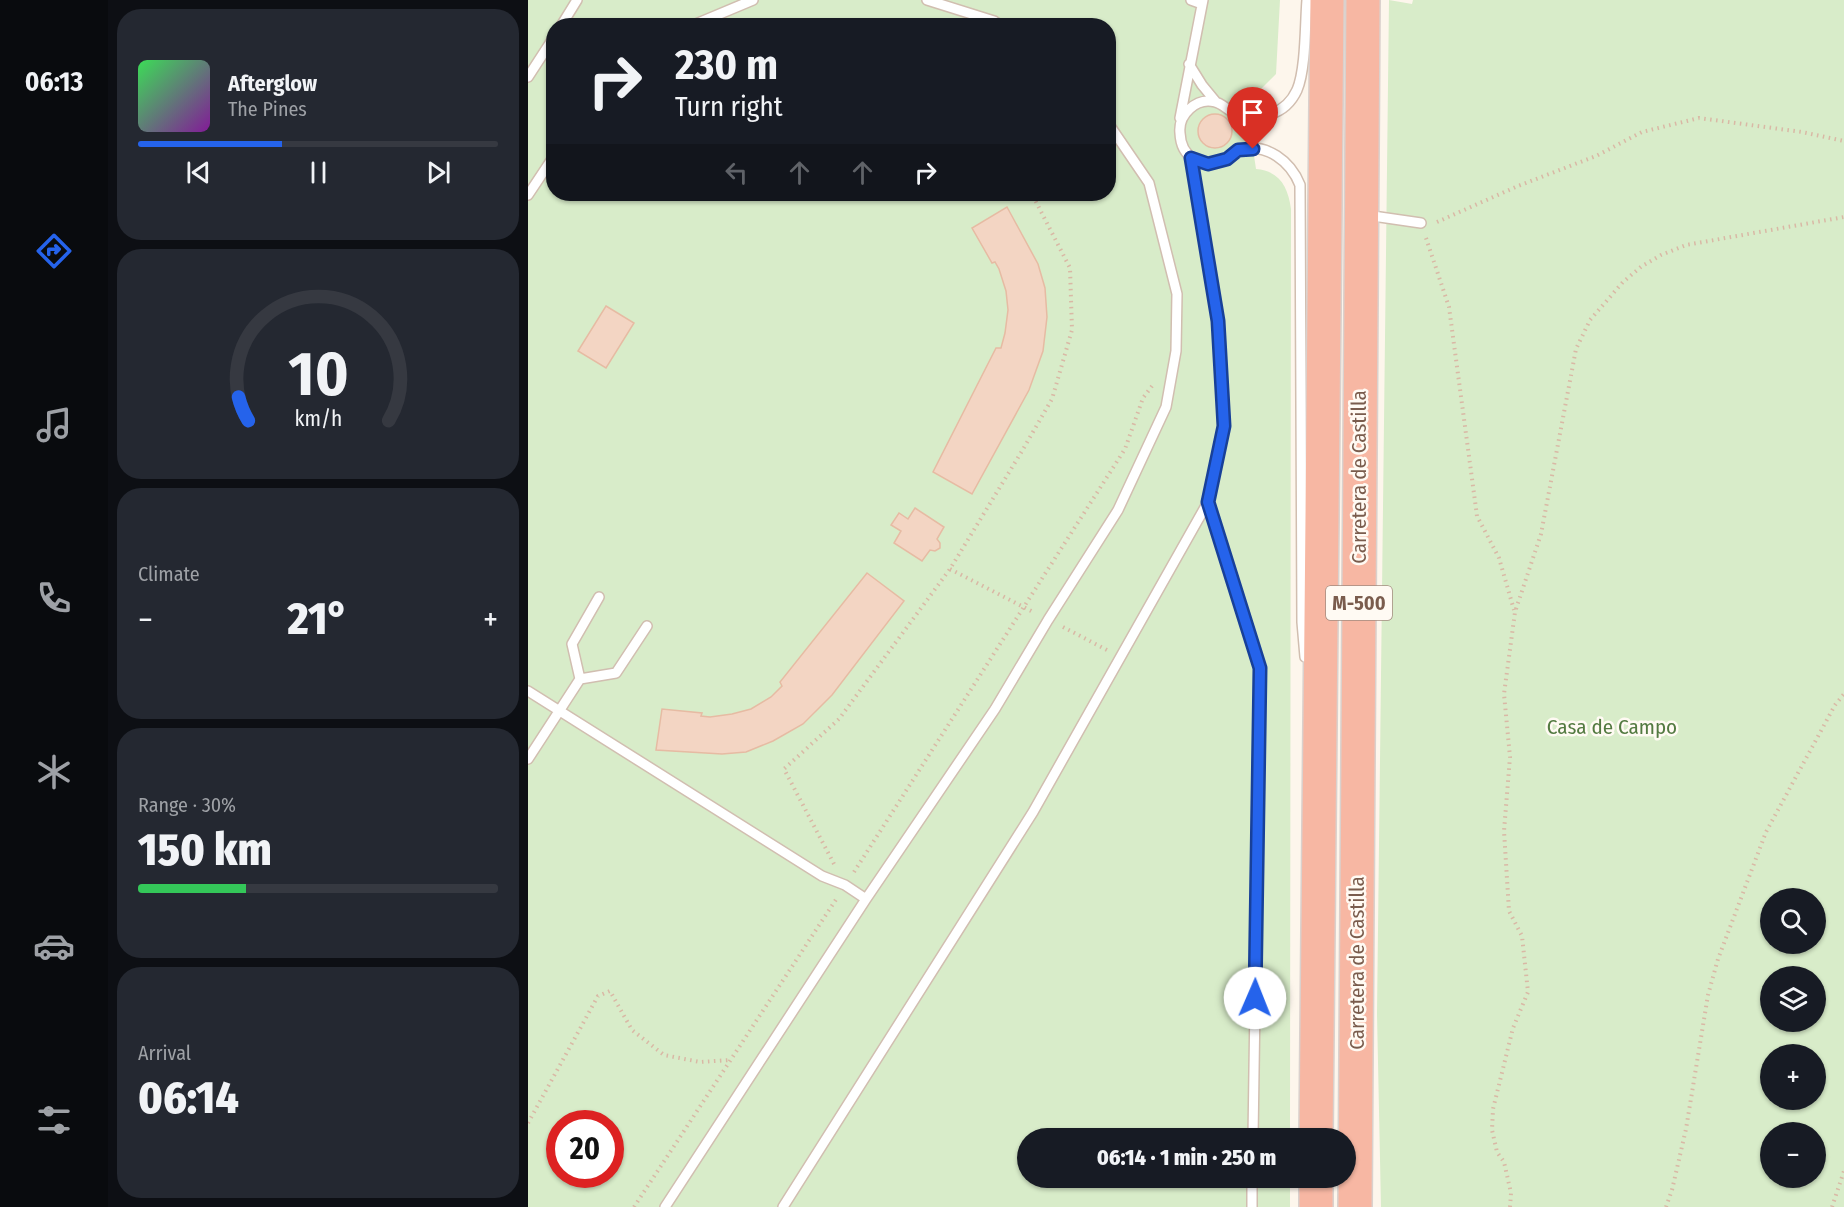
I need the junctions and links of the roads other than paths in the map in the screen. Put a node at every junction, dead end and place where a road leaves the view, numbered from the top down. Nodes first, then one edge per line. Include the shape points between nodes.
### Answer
1 (577, 0) edge
2 (753, 0) edge
3 (927, 0) edge
4 (1191, 0) edge
5 (1307, 0) edge
6 (1327, 0) edge
7 (1364, 0) edge
8 (1203, 2) edge
9 (566, 18) edge
10 (710, 18) edge
11 (984, 18) edge
12 (546, 49) edge
13 (1189, 64) junction
14 (528, 77) edge
15 (1216, 102) junction
16 (1179, 124) junction
17 (1116, 135) edge
18 (1191, 158) junction
19 (546, 168) edge
20 (528, 195) edge
21 (1361, 215) junction
22 (1421, 223) road end
23 (1208, 502) junction
24 (599, 597) dead end
25 (647, 626) dead end
26 (1306, 668) dead end
27 (580, 679) junction
28 (528, 691) edge
29 (560, 710) junction
30 (1310, 715) dead end
31 (528, 759) edge
32 (1319, 831) junction
33 (866, 899) junction
34 (1253, 1128) edge
35 (1316, 1128) edge
36 (1252, 1188) edge
37 (1316, 1188) edge
38 (665, 1207) edge
39 (783, 1207) edge
40 (1252, 1207) edge
41 (1316, 1207) edge
42 (1355, 1207) edge

1 - 9 lane
2 - 10 lane
3 - 11 lane
4 - 8 lane
5 - 15 lane via 1301,74 1297,91 1288,103 1268,116 1233,112
6 - 32 highway, Carretera de Castilla / M-500
7 - 21 highway, Carretera de Castilla / M-500
8 - 13 lane
12 - 14 lane
13 - 15 lane
13 - 16 lane
15 - 16 lane via 1201,102 1186,112
16 - 18 lane via 1180,144
17 - 33 lane via 1149,183 1177,294 1176,351 1166,407 1118,510 995,709
18 - 23 lane via 1218,321 1224,426
18 - 26 lane via 1208,164 1227,159 1238,150 1260,150 1284,160 1300,185 1302,622
19 - 20 lane
21 - 22 lane
21 - 42 highway, Carretera de Castilla / M-500
23 - 34 lane via 1260,668
23 - 39 lane via 1033,812
24 - 27 lane via 572,644
25 - 27 lane via 616,673
27 - 29 lane
28 - 29 lane
29 - 31 lane
29 - 33 lane via 822,876
30 - 32 lane
32 - 35 highway, Carretera de Castilla / M-500
33 - 38 lane
36 - 40 lane
37 - 41 highway

